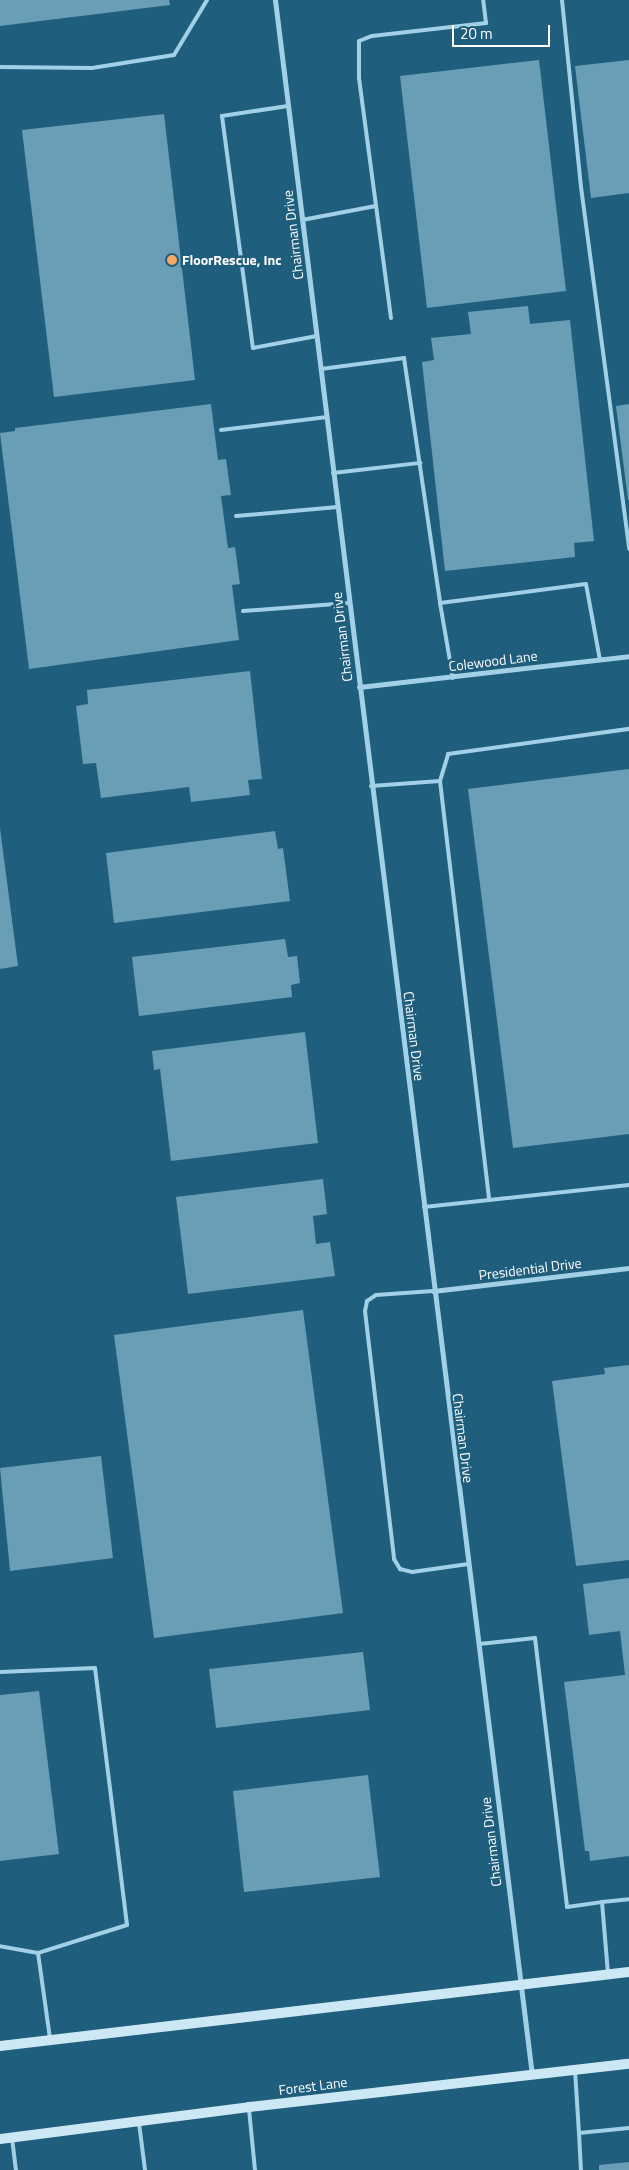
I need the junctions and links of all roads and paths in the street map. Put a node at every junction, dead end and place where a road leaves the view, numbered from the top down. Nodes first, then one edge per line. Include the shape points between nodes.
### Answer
1 (207, 0) edge
2 (275, 0) edge
3 (483, 0) edge
4 (562, 0) edge
5 (0, 67) edge
6 (288, 106) junction
7 (376, 206) junction
8 (302, 220) junction
9 (391, 318) dead end
10 (317, 336) junction
11 (321, 369) junction
12 (327, 417) junction
13 (221, 430) dead end
14 (420, 463) junction
15 (333, 473) junction
16 (338, 508) junction
17 (236, 516) dead end
18 (629, 549) edge
19 (349, 603) junction
20 (440, 603) junction
21 (243, 611) dead end
22 (629, 656) edge
23 (600, 660) junction
24 (453, 678) junction
25 (359, 686) junction
26 (629, 729) edge
27 (440, 781) junction
28 (371, 786) junction
29 (629, 1185) edge
30 (489, 1199) junction
31 (424, 1207) junction
32 (629, 1268) edge
33 (433, 1291) junction
34 (468, 1564) junction
35 (479, 1644) junction
36 (0, 1672) edge
37 (629, 1899) edge
38 (602, 1902) junction
39 (0, 1946) edge
40 (38, 1953) junction
41 (629, 1972) edge
42 (608, 1974) junction
43 (520, 1984) junction
44 (50, 2040) junction
45 (0, 2046) edge
46 (629, 2064) edge
47 (575, 2070) junction
48 (532, 2074) junction
49 (249, 2107) junction
50 (139, 2121) junction
51 (629, 2128) edge
52 (579, 2133) junction
53 (12, 2138) junction
54 (0, 2139) edge
55 (16, 2170) edge
56 (145, 2170) edge
57 (256, 2170) edge
58 (581, 2170) edge

1 - 5 lane via 174,55 92,68
2 - 6 street, Chairman Drive
3 - 7 lane via 486,23 372,36 359,41 359,78
4 - 18 lane via 581,187
6 - 8 street, Chairman Drive
6 - 10 lane via 222,116 253,348
7 - 8 lane
7 - 9 lane
8 - 10 street, Chairman Drive
10 - 11 street, Chairman Drive
11 - 12 street, Chairman Drive
11 - 14 lane via 404,358
12 - 13 lane
12 - 15 street, Chairman Drive
14 - 15 lane
14 - 20 lane
15 - 16 street, Chairman Drive
16 - 17 lane
16 - 19 street, Chairman Drive
19 - 21 lane
19 - 25 street, Chairman Drive
20 - 23 lane via 586,584
20 - 24 lane
22 - 23 street, Colewood Lane
23 - 24 street, Colewood Lane
24 - 25 street, Colewood Lane
25 - 28 street, Chairman Drive
26 - 27 lane via 448,754
27 - 28 lane
27 - 30 lane
28 - 31 street, Chairman Drive
29 - 30 lane
30 - 31 lane
31 - 33 street, Chairman Drive
32 - 33 street, Presidential Drive
33 - 34 street, Chairman Drive
33 - 34 lane via 376,1295 366,1301 394,1559 400,1569 412,1572
34 - 35 street, Chairman Drive
35 - 38 lane via 535,1638 567,1907
35 - 43 street, Chairman Drive
36 - 40 lane via 95,1668 128,1926
37 - 38 lane
38 - 42 lane
39 - 40 lane
40 - 44 lane
41 - 42 main road
42 - 43 main road
43 - 44 main road
43 - 48 street, Chairman Drive
44 - 45 main road
46 - 47 main road, Forest Lane
47 - 48 main road, Forest Lane
47 - 52 lane
48 - 49 main road, Forest Lane
49 - 50 main road, Forest Lane
49 - 57 lane
50 - 53 main road, Forest Lane
50 - 56 lane
51 - 52 lane
52 - 58 lane
53 - 54 main road, Forest Lane
53 - 55 lane

